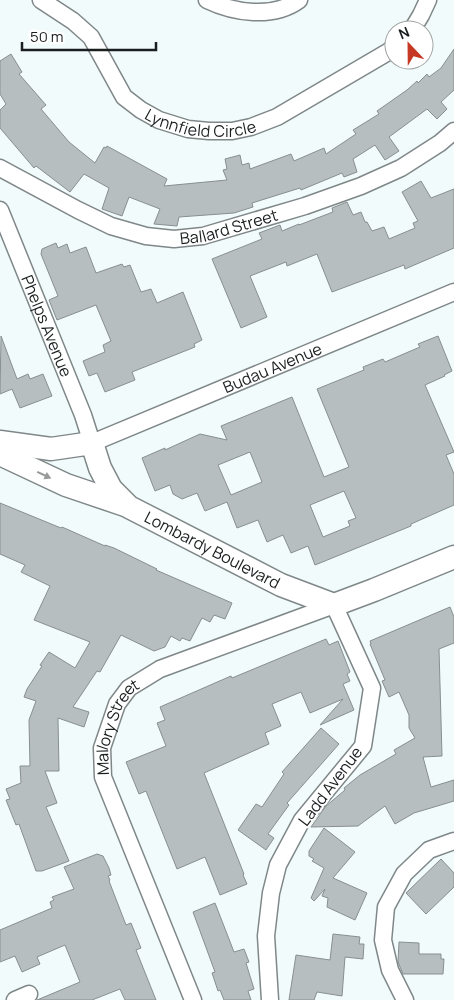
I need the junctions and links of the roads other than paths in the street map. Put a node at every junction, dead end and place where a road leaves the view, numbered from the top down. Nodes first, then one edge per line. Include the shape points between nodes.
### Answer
1 (41, 0) edge
2 (207, 0) edge
3 (299, 0) edge
4 (428, 0) edge
5 (418, 20) edge
6 (384, 54) edge
7 (454, 131) edge
8 (0, 168) edge
9 (0, 210) edge
10 (454, 292) edge
11 (0, 442) edge
12 (92, 443) junction
13 (0, 454) edge
14 (129, 506) junction
15 (454, 557) edge
16 (334, 605) junction
17 (454, 841) edge
18 (193, 1000) edge
19 (270, 1000) edge
20 (406, 1000) edge

1 - 6 street, Lynnfield Circle via 73,20 91,37 124,97 159,120 188,129 251,128 277,117
2 - 3 street via 244,12 272,11
4 - 5 street
7 - 8 street, Ballard Street via 401,168 361,186 203,236 174,239 146,236 111,226
9 - 12 street, Phelps Avenue
10 - 12 street, Budau Avenue
11 - 12 street via 51,448
12 - 14 street, Lombardy Boulevard via 111,489
13 -> 14 street via 66,485
14 - 16 street, Lombardy Boulevard via 281,585
15 - 16 street
16 - 18 street, Mallory Street via 160,669 130,688 117,704 102,748 103,777
16 - 19 street, Ladd Avenue via 372,688 363,746 302,820 278,865 270,893 266,936
17 - 20 street via 429,850 416,862 404,874 386,907 383,940 390,970

